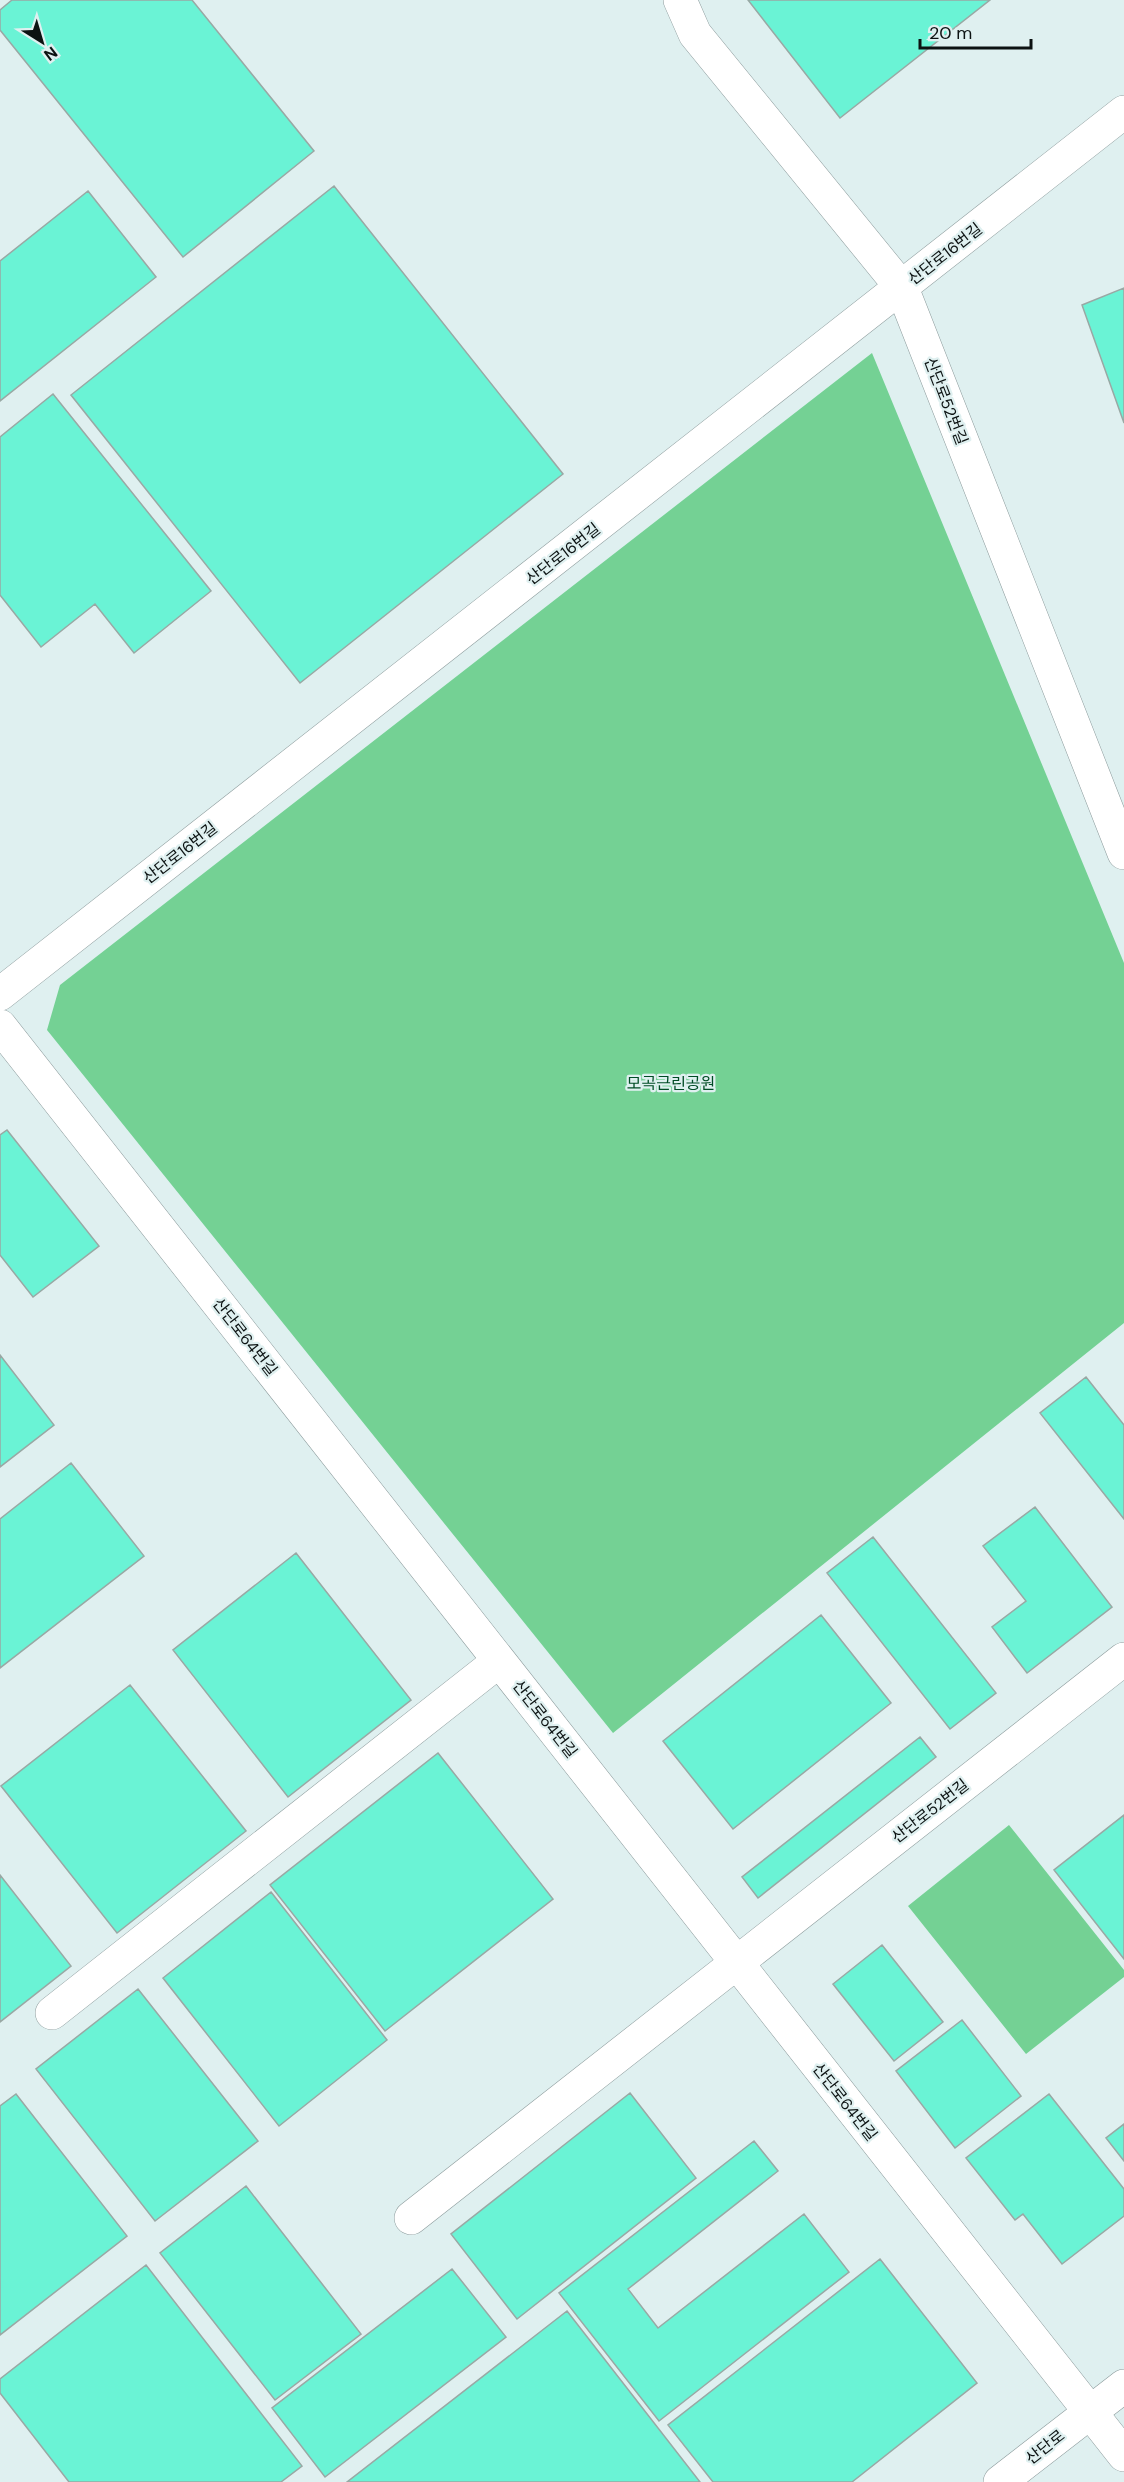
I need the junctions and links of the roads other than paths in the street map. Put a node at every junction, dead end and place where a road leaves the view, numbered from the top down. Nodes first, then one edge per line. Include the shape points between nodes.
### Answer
1 (680, 0) edge
2 (1124, 112) edge
3 (902, 288) junction
4 (1124, 853) edge
5 (0, 994) edge
6 (0, 1026) edge
7 (1124, 1659) edge
8 (499, 1661) junction
9 (736, 1964) junction
10 (52, 2013) dead end
11 (411, 2218) dead end
12 (1124, 2386) edge
13 (1090, 2412) junction
14 (1124, 2455) edge
15 (1000, 2482) edge

1 - 3 street, 산단로52번길 via 695,34
2 - 3 street, 산단로16번길
3 - 4 street, 산단로52번길
3 - 5 street, 산단로16번길
6 - 8 street, 산단로64번길
7 - 9 street, 산단로52번길
8 - 9 street, 산단로64번길
8 - 10 street
9 - 11 street, 산단로52번길
9 - 13 street, 산단로64번길
12 - 13 street, 산단로
13 - 14 street
13 - 15 street, 산단로

